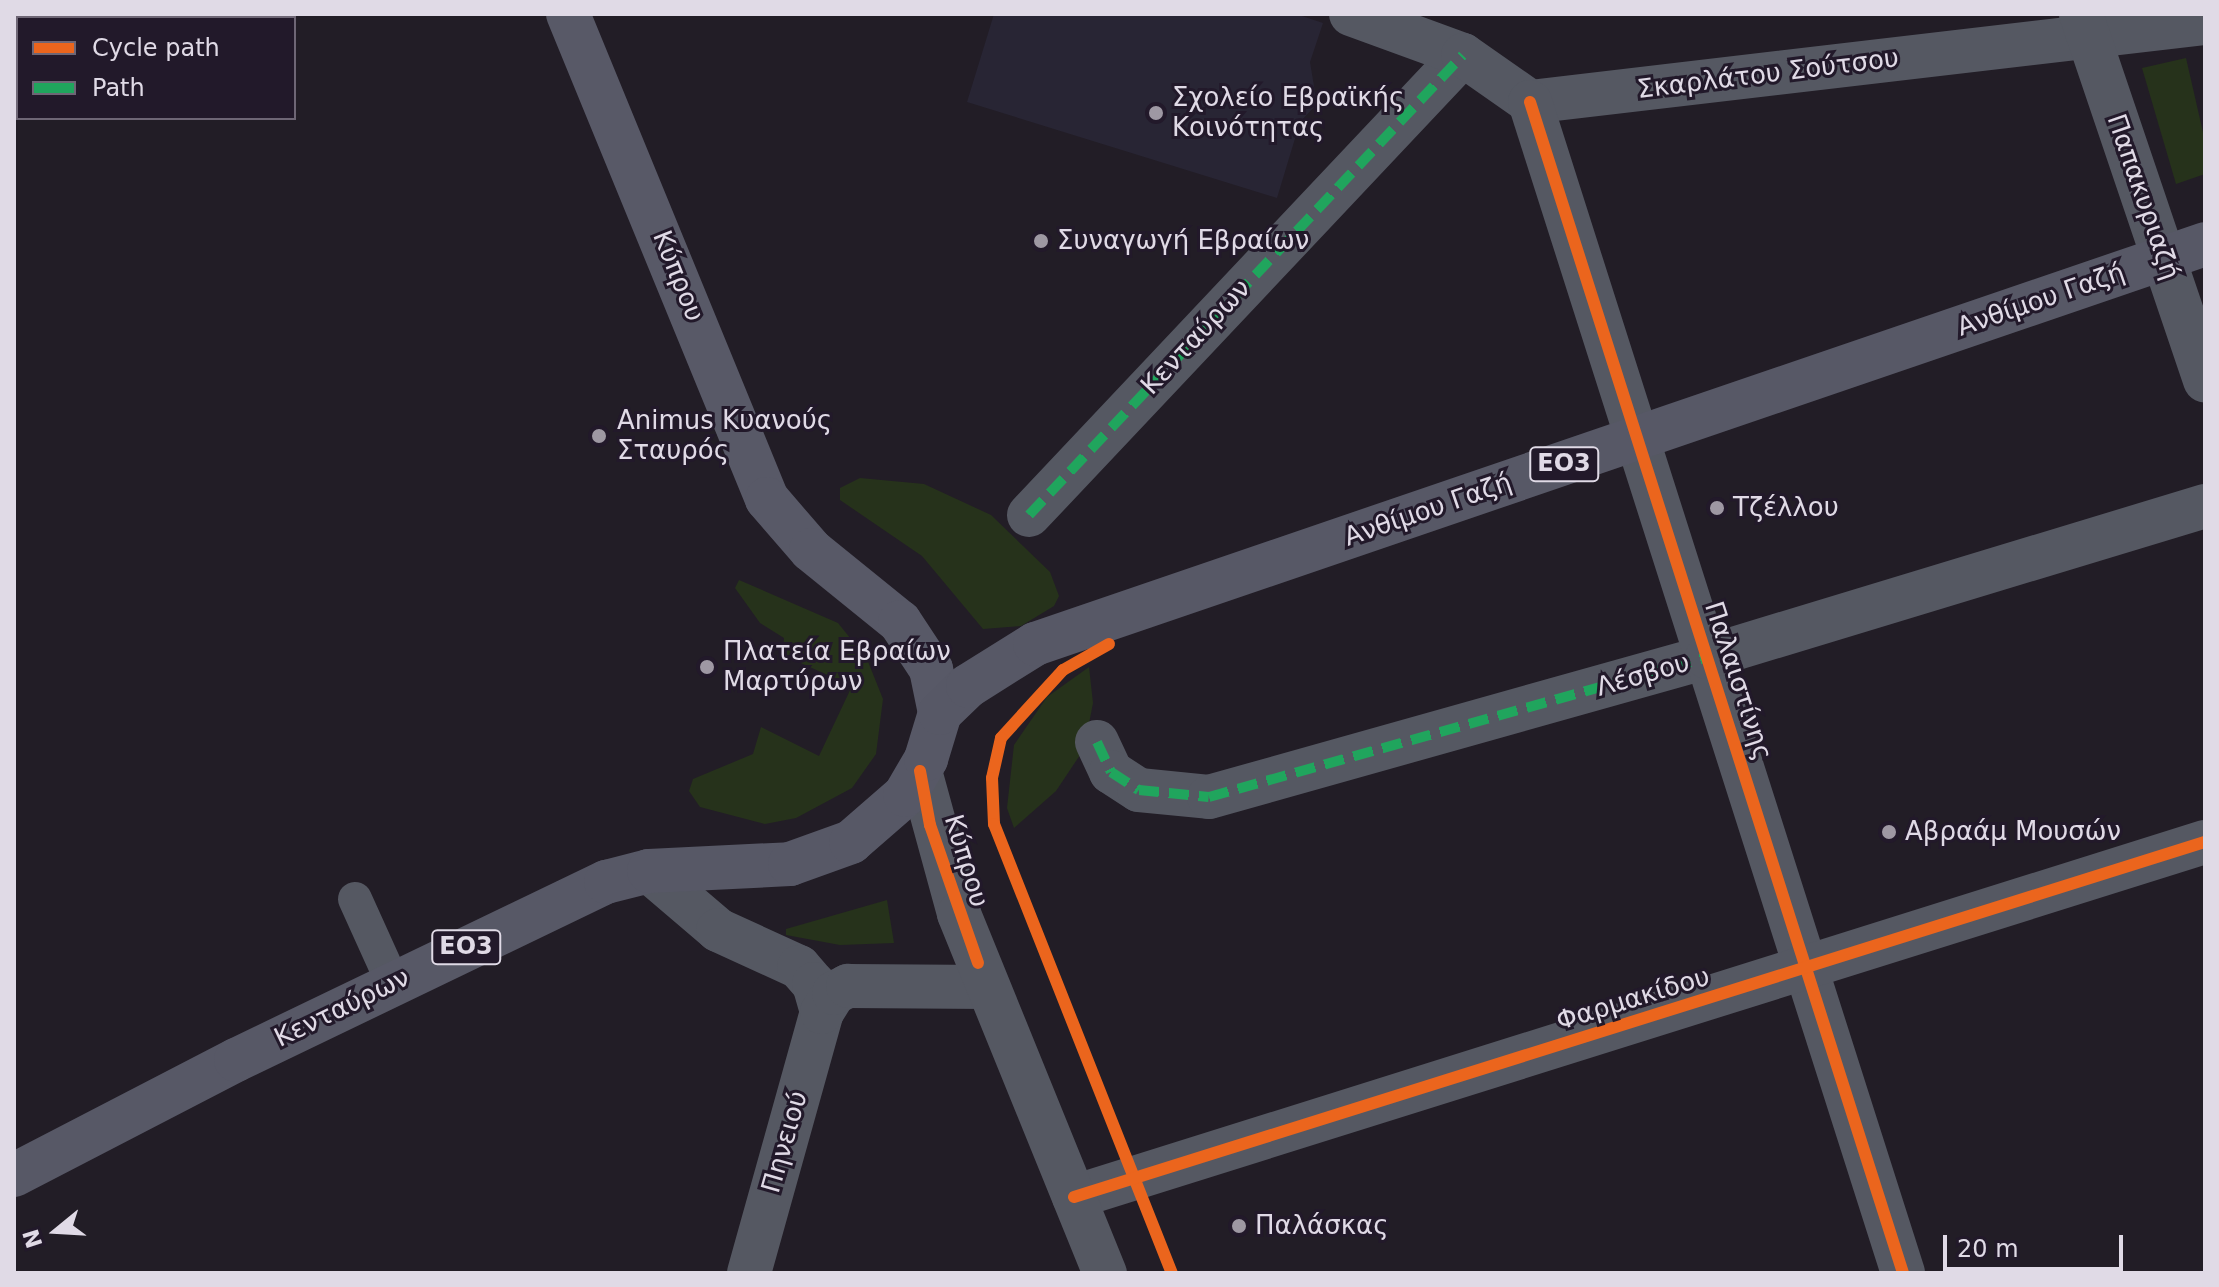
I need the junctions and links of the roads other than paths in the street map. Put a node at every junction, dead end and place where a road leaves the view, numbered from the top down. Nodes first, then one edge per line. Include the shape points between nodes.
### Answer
1 (568, 14) edge
2 (1351, 14) edge
3 (2205, 23) edge
4 (2085, 26) edge
5 (1463, 55) junction
6 (1530, 102) junction
7 (2205, 244) edge
8 (2164, 258) junction
9 (2205, 381) edge
10 (1638, 439) junction
11 (2205, 506) edge
12 (1029, 515) dead end
13 (1707, 657) junction
14 (940, 713) junction
15 (1097, 742) dead end
16 (920, 771) junction
17 (2205, 842) edge
18 (649, 871) junction
19 (355, 899) dead end
20 (1806, 967) junction
21 (393, 983) junction
22 (988, 987) junction
23 (822, 1012) junction
24 (14, 1175) edge
25 (1074, 1197) junction
26 (749, 1273) edge
27 (1105, 1273) edge
28 (1903, 1273) edge

1 - 14 main road, Κύπρου via 767,499 811,550 900,622 931,669
2 - 5 street
3 - 4 street, Σκαρλάτου Σούτσου
4 - 6 street, Σκαρλάτου Σούτσου
4 - 8 street, Παπακυριαζή
5 - 6 street
5 - 12 street, Κενταύρων
6 - 10 street, Παλαιστίνης
7 - 8 main road, Ανθίμου Γαζή / ΕΟ3
8 - 9 street, Παπακυριαζή
8 - 10 main road, Ανθίμου Γαζή / ΕΟ3
10 - 13 street, Παλαιστίνης
10 - 14 main road, Ανθίμου Γαζή / ΕΟ3 via 1035,644 968,686
11 - 13 street, Λέσβου
13 - 15 street, Λέσβου via 1209,797 1139,790 1111,772
13 - 20 street, Παλαιστίνης
14 - 16 main road, Κενταύρων / ΕΟ3
16 - 18 main road, Κενταύρων / ΕΟ3 via 866,832 812,859
16 - 22 street, Κύπρου via 947,879
17 - 20 street, Φαρμακίδου
18 - 21 main road, Κενταύρων / ΕΟ3 via 606,882
18 - 23 street via 718,930 799,967 814,984
19 - 21 lane
20 - 25 street, Φαρμακίδου
20 - 28 street, Παλαιστίνης
21 - 24 main road, Κενταύρων / ΕΟ3
22 - 23 street via 848,986
22 - 25 street, Κύπρου
23 - 26 street, Πηνειού
25 - 27 street, Κύπρου

